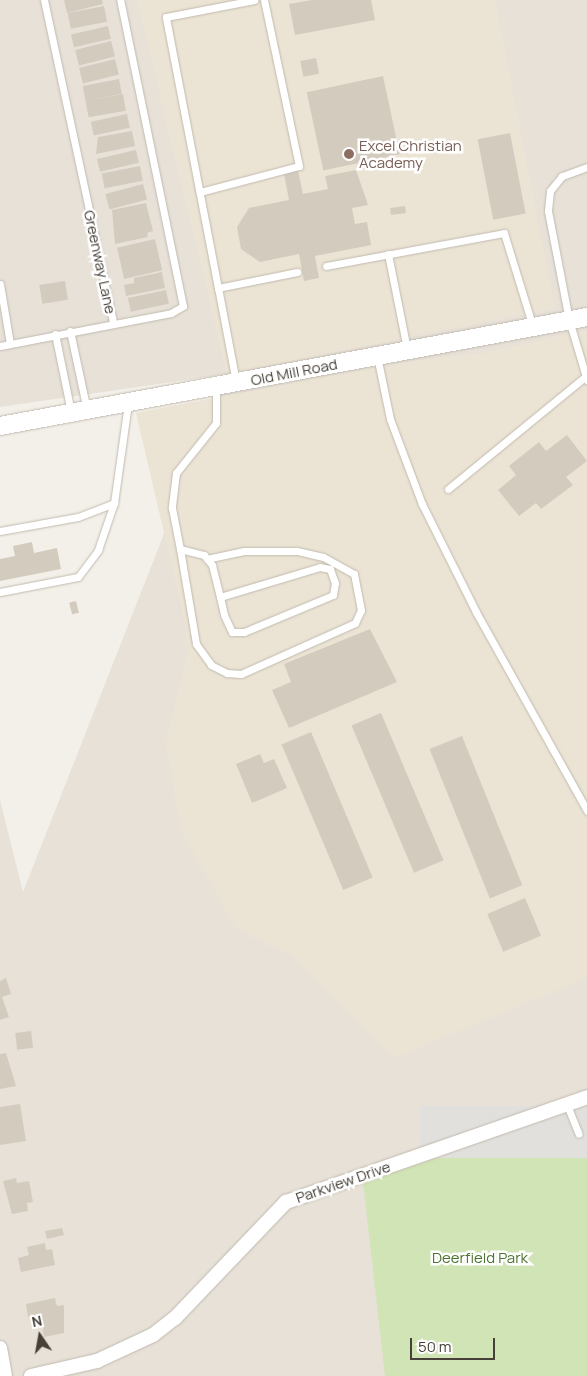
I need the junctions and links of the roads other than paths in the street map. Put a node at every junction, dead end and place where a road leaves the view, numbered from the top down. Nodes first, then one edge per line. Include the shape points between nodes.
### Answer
1 (44, 0) edge
2 (120, 0) edge
3 (254, 0) edge
4 (264, 0) edge
5 (587, 167) edge
6 (200, 192) junction
7 (388, 254) junction
8 (326, 266) dead end
9 (297, 272) dead end
10 (0, 284) edge
11 (218, 288) junction
12 (587, 317) edge
13 (569, 320) junction
14 (113, 323) junction
15 (533, 327) junction
16 (70, 331) junction
17 (55, 334) junction
18 (10, 344) junction
19 (0, 346) edge
20 (408, 350) junction
21 (377, 356) junction
22 (586, 378) edge
23 (236, 382) junction
24 (216, 386) junction
25 (128, 402) junction
26 (79, 412) junction
27 (0, 426) edge
28 (448, 489) dead end
29 (114, 503) junction
30 (0, 531) edge
31 (180, 549) junction
32 (207, 559) junction
33 (0, 592) edge
34 (220, 597) junction
35 (587, 811) edge
36 (587, 1097) edge
37 (566, 1105) junction
38 (579, 1134) dead end
39 (0, 1348) edge
40 (5, 1376) edge
41 (31, 1376) edge

1 - 14 lane, Greenway Lane
2 - 14 lane, Greenway Lane via 184,297 182,306 171,313
3 - 6 lane via 166,17
4 - 6 lane via 299,166
5 - 13 lane via 562,176 550,191 548,211
6 - 11 lane
7 - 8 lane
7 - 15 lane via 504,233
7 - 20 lane
9 - 11 lane
10 - 18 lane
11 - 23 lane
12 - 13 street, Old Mill Road
13 - 15 street, Old Mill Road
13 - 22 lane
14 - 16 lane
15 - 20 street, Old Mill Road
16 - 17 lane
16 - 26 lane
17 - 18 lane
17 - 26 lane
18 - 19 lane
20 - 21 street, Old Mill Road
21 - 23 street, Old Mill Road
21 - 35 lane via 390,419 422,504 480,620
22 - 28 lane
23 - 24 street, Old Mill Road
24 - 25 street, Old Mill Road
24 - 31 lane via 216,423 176,473 172,508
25 - 26 street, Old Mill Road
25 - 29 lane
26 - 27 street, Old Mill Road
29 - 30 lane via 78,517
29 - 33 lane via 98,550 78,577
31 - 32 lane
31 - 32 lane via 196,644 211,665 227,673 241,674 356,623 361,610 354,574 323,557 296,551 244,551
32 - 34 lane
34 - 34 lane via 232,632 244,632 333,595 335,583 330,569 320,567
36 - 37 street, Parkview Drive
37 - 38 lane
37 - 41 street, Parkview Drive via 286,1202 175,1318 153,1335 97,1361
39 - 40 street

